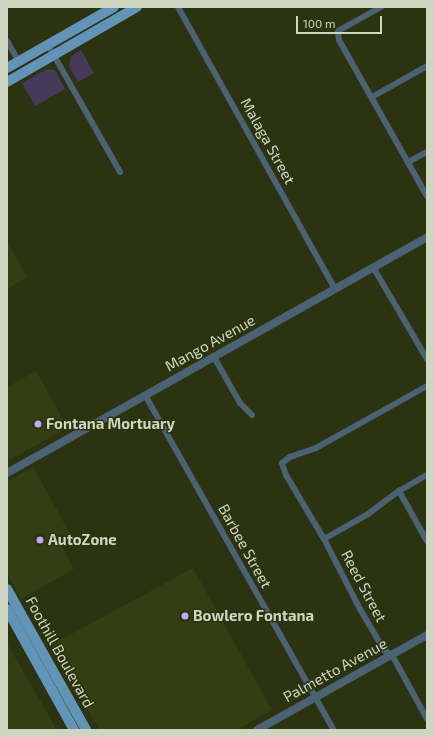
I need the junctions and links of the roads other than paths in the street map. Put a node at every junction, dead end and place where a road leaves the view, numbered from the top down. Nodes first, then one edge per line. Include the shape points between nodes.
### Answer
1 (114, 7) edge
2 (137, 7) edge
3 (178, 7) edge
4 (381, 7) edge
5 (7, 41) edge
6 (48, 45) junction
7 (54, 55) junction
8 (19, 62) junction
9 (427, 66) edge
10 (7, 68) edge
11 (7, 82) edge
12 (372, 97) junction
13 (427, 152) edge
14 (408, 162) junction
15 (120, 172) dead end
16 (427, 196) edge
17 (427, 237) edge
18 (373, 267) junction
19 (335, 289) junction
20 (214, 357) junction
21 (427, 359) edge
22 (427, 386) edge
23 (145, 395) junction
24 (252, 415) dead end
25 (7, 473) edge
26 (427, 475) edge
27 (399, 491) junction
28 (324, 539) junction
29 (427, 542) edge
30 (7, 589) edge
31 (8, 610) edge
32 (427, 635) edge
33 (29, 638) junction
34 (392, 655) junction
35 (315, 697) junction
36 (427, 719) edge
37 (74, 730) edge
38 (86, 730) edge
39 (257, 730) edge
40 (334, 730) edge

1 - 6 main road
2 - 7 main road
3 - 19 street, Malaga Street
4 - 12 street via 338,31 339,40
5 - 8 street
6 - 7 street
6 - 8 main road
7 - 11 main road
7 - 15 street
8 - 10 main road
9 - 12 street
12 - 14 street
13 - 14 street
14 - 16 street
17 - 18 street, Mango Avenue
18 - 19 street, Mango Avenue
18 - 21 street
19 - 20 street, Mango Avenue
20 - 23 street, Mango Avenue
20 - 24 street via 240,403
22 - 28 street, Reed Street via 316,448 290,457 282,463 286,475
23 - 25 street, Mango Avenue
23 - 35 street, Barbee Street
26 - 27 street
27 - 28 street via 373,511
27 - 29 street
28 - 34 street, Reed Street via 384,650
30 - 33 main road, Foothill Boulevard
31 - 33 main road, Foothill Boulevard
32 - 34 street, Palmetto Avenue
33 - 37 main road, Foothill Boulevard
33 - 38 main road, Foothill Boulevard
34 - 35 street, Palmetto Avenue
34 - 36 street, Reed Street
35 - 39 street, Palmetto Avenue
35 - 40 street, Barbee Street

